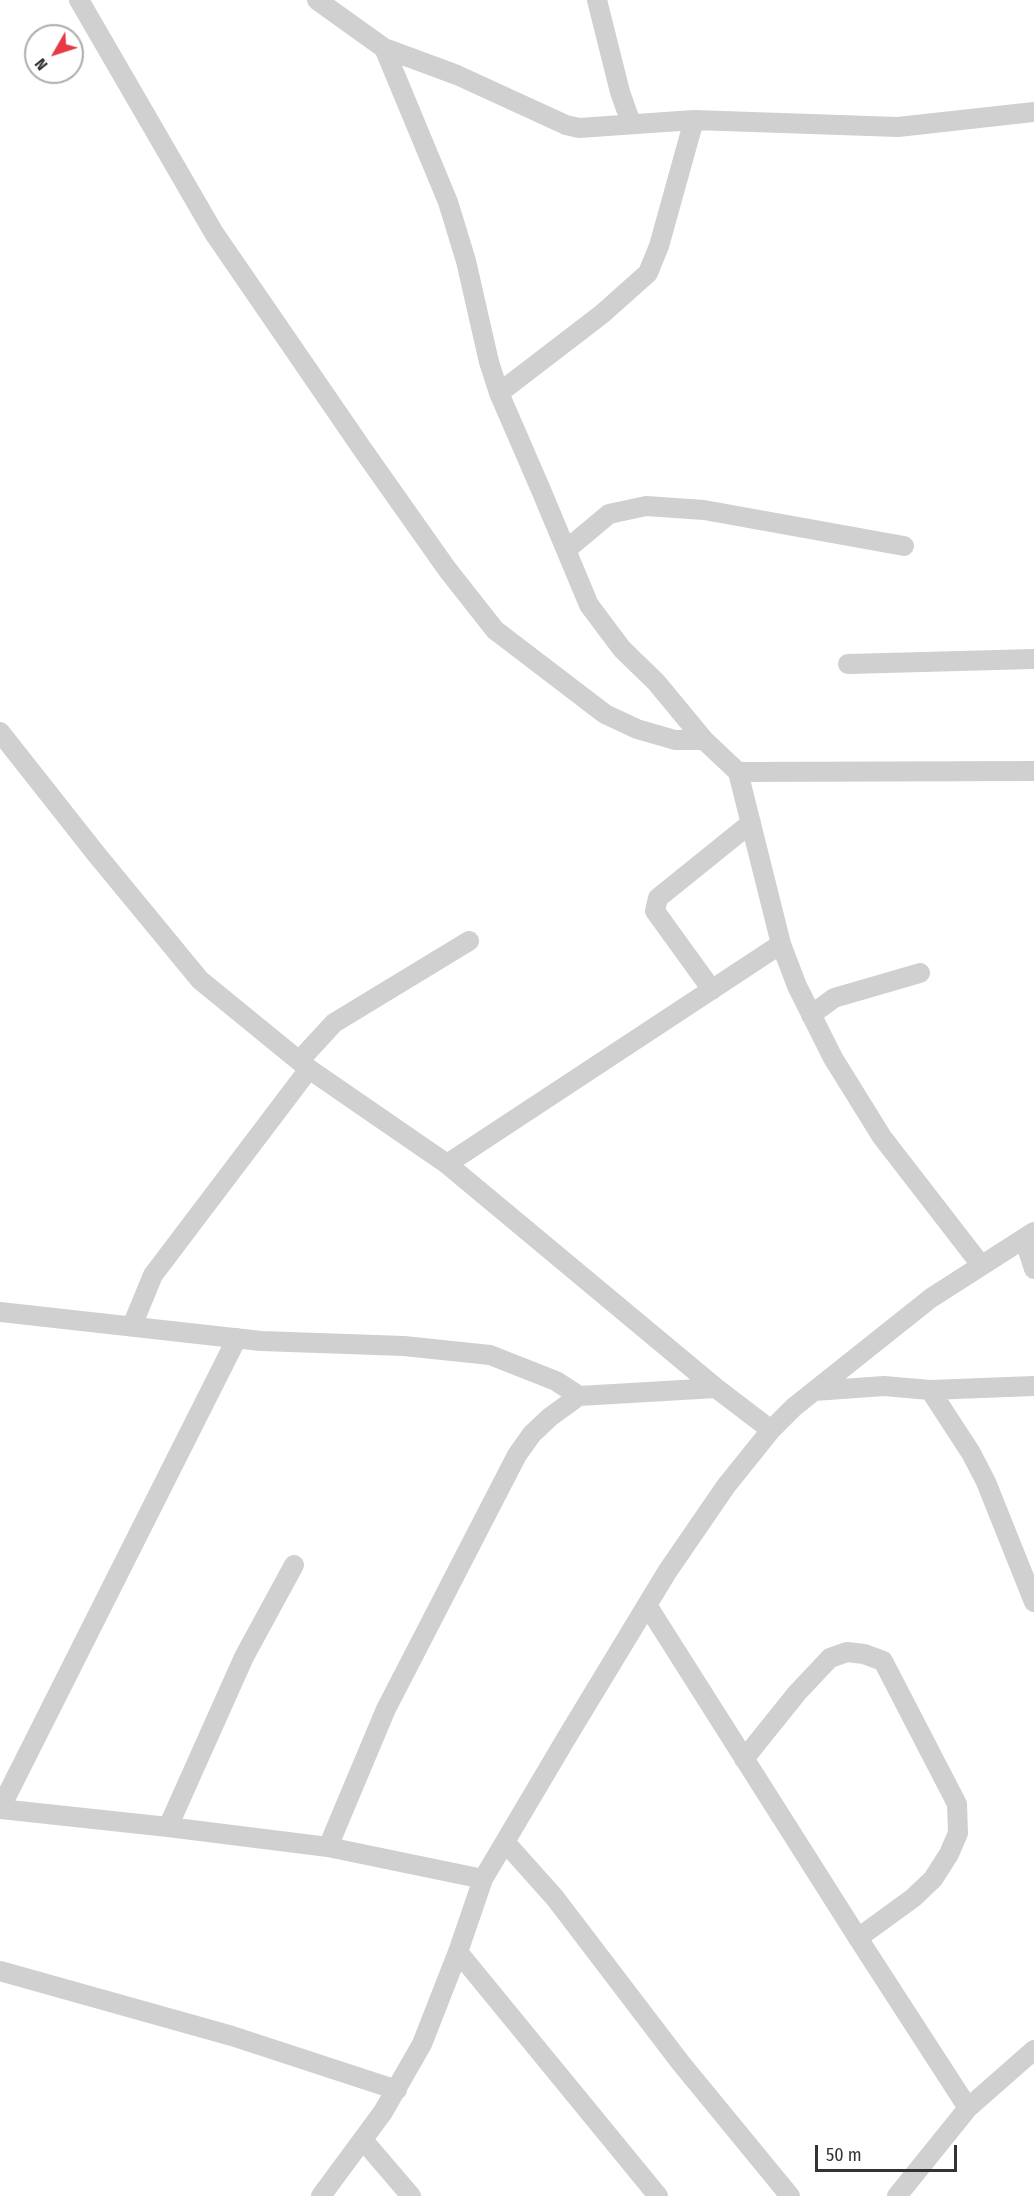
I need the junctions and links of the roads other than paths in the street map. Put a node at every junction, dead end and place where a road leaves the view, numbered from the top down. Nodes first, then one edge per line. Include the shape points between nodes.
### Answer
1 (79, 0) edge
2 (597, 0) edge
3 (322, 1) edge
4 (384, 48) junction
5 (1034, 112) edge
6 (694, 120) junction
7 (631, 123) junction
8 (499, 393) junction
9 (904, 546) dead end
10 (566, 550) junction
11 (1034, 659) edge
12 (848, 664) dead end
13 (0, 732) edge
14 (704, 740) junction
15 (1034, 771) edge
16 (738, 772) junction
17 (751, 824) junction
18 (469, 941) dead end
19 (781, 944) junction
20 (920, 973) dead end
21 (712, 990) junction
22 (812, 1015) junction
23 (304, 1065) junction
24 (447, 1164) junction
25 (1029, 1235) edge
26 (981, 1265) junction
27 (1034, 1269) edge
28 (0, 1312) edge
29 (132, 1326) junction
30 (237, 1338) junction
31 (1034, 1386) edge
32 (716, 1388) junction
33 (930, 1390) junction
34 (814, 1391) junction
35 (579, 1396) junction
36 (771, 1430) junction
37 (294, 1565) dead end
38 (1034, 1602) edge
39 (647, 1605) junction
40 (744, 1759) junction
41 (0, 1809) edge
42 (168, 1827) junction
43 (505, 1842) junction
44 (328, 1847) junction
45 (483, 1879) junction
46 (858, 1938) junction
47 (458, 1952) junction
48 (0, 1971) edge
49 (1034, 2050) edge
50 (397, 2090) junction
51 (968, 2108) junction
52 (363, 2140) junction
53 (321, 2196) edge
54 (411, 2196) edge
55 (658, 2196) edge
56 (790, 2196) edge
57 (897, 2196) edge

1 - 14 street via 220,242 434,550 495,630 605,714 675,741
2 - 7 street
3 - 4 street
4 - 7 street via 457,75 566,125 591,128
4 - 8 street via 448,202
5 - 6 street via 898,127
6 - 7 street
6 - 8 street via 648,273 602,314
8 - 10 street
9 - 10 street via 704,510 646,506 609,514
10 - 14 street via 589,605 622,649 656,682
11 - 12 street
13 - 23 street via 200,980
14 - 16 street
15 - 16 street
16 - 17 street
17 - 19 street
17 - 21 street via 658,898 655,911
18 - 23 street via 334,1023
19 - 21 street
19 - 22 street
20 - 22 street via 834,998
21 - 24 street
22 - 26 street via 833,1058 882,1137
23 - 24 street
23 - 29 street via 153,1275
24 - 32 street
25 - 26 street
25 - 27 street
26 - 34 street via 931,1298
28 - 29 street
29 - 30 street
30 - 35 street via 404,1346 490,1355 556,1381
30 - 41 street
31 - 33 street
32 - 35 street
32 - 36 street
33 - 34 street via 884,1386
33 - 38 street via 986,1482
34 - 36 street
35 - 44 street via 532,1434 517,1455 386,1709
36 - 39 street via 693,1532
37 - 42 street via 244,1657
39 - 40 street
39 - 43 street
40 - 46 street
40 - 46 street via 830,1658 847,1652 883,1661 957,1804 958,1833 933,1879 914,1898
41 - 42 street
42 - 44 street
43 - 45 street
43 - 56 street via 555,1898 680,2062
44 - 45 street
45 - 47 street
46 - 51 street
47 - 50 street via 422,2044
47 - 55 street
48 - 50 street via 232,2036
49 - 51 street
50 - 52 street
51 - 57 street
52 - 53 street
52 - 54 street

